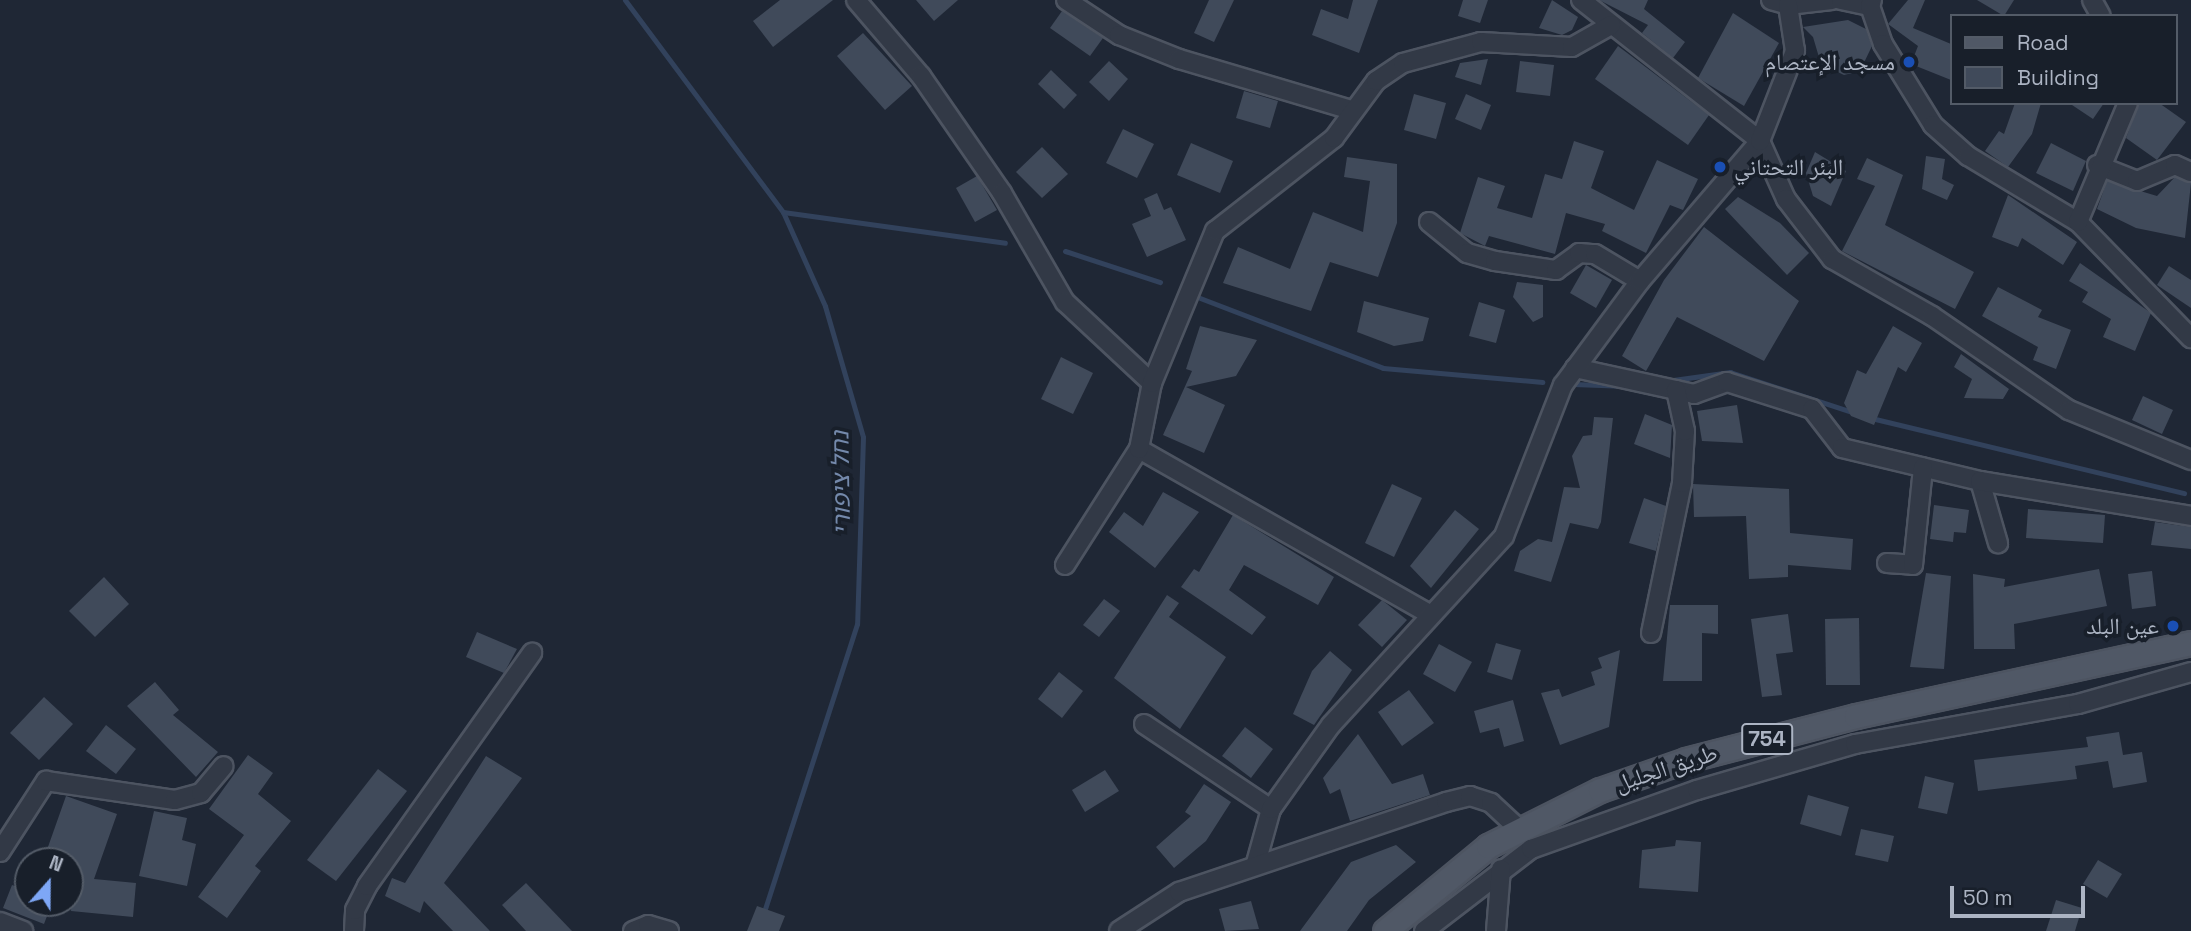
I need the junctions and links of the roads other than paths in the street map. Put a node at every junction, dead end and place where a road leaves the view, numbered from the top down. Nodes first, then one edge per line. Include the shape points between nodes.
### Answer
1 (856, 0) edge
2 (1066, 0) edge
3 (1581, 0) edge
4 (1770, 0) edge
5 (1832, 0) edge
6 (1841, 0) edge
7 (1871, 3) edge
8 (1788, 5) junction
9 (1611, 25) junction
10 (2127, 105) edge
11 (1351, 110) junction
12 (1760, 141) junction
13 (2097, 165) junction
14 (2191, 172) edge
15 (1429, 222) dead end
16 (2078, 222) junction
17 (1640, 281) junction
18 (2191, 338) edge
19 (1575, 368) junction
20 (1152, 383) junction
21 (1676, 390) junction
22 (1139, 449) junction
23 (2191, 460) edge
24 (1923, 468) junction
25 (1980, 481) junction
26 (2191, 516) edge
27 (1998, 543) dead end
28 (1887, 563) dead end
29 (1065, 565) dead end
30 (1430, 614) junction
31 (1651, 633) dead end
32 (2191, 643) edge
33 (531, 653) dead end
34 (2191, 672) edge
35 (1144, 724) dead end
36 (224, 766) dead end
37 (1271, 809) junction
38 (1517, 827) junction
39 (0, 852) edge
40 (1256, 863) junction
41 (1501, 869) junction
42 (0, 922) edge
43 (23, 931) edge
44 (354, 931) edge
45 (633, 931) edge
46 (669, 931) edge
47 (1119, 931) edge
48 (1385, 931) edge
49 (1424, 931) edge
50 (1496, 931) edge

1 - 20 street via 921,76 988,172 1065,302
2 - 11 street via 1119,35 1179,59
3 - 9 street
4 - 8 street
5 - 8 street
6 - 7 street
7 - 16 street via 1883,44 1933,125 1968,156
8 - 12 street via 1795,51
9 - 11 street via 1592,41 1572,47 1481,42 1403,63 1376,80
9 - 12 street
10 - 13 street
11 - 20 street via 1334,138 1215,231
12 - 17 street
12 - 23 street via 1812,235 1857,278 1932,316 2069,410
13 - 14 street via 2137,181 2175,165
13 - 16 street
15 - 17 street via 1467,253 1495,261 1556,270 1579,253 1595,254
16 - 18 street
17 - 19 street
19 - 21 street
19 - 30 street via 1504,536
20 - 22 street
21 - 24 street via 1695,394 1727,382 1812,409 1842,449
21 - 31 street via 1685,432 1682,483
22 - 29 street
22 - 30 street
24 - 25 street
24 - 28 street via 1913,565
25 - 26 street
25 - 27 street
30 - 37 street via 1331,725
32 - 38 main road, طريق الجليل / 754 via 1686,760
33 - 44 street via 367,886 355,909
34 - 41 street via 2078,704 1855,744 1697,790 1531,849
35 - 37 street
36 - 39 street via 201,793 175,800 46,781
37 - 40 street
38 - 40 street via 1491,803 1470,796
38 - 48 main road, طريق الجليل / 754 via 1454,869
40 - 47 street via 1179,892
41 - 49 street
41 - 50 street
42 - 43 street
45 - 46 street via 648,925

